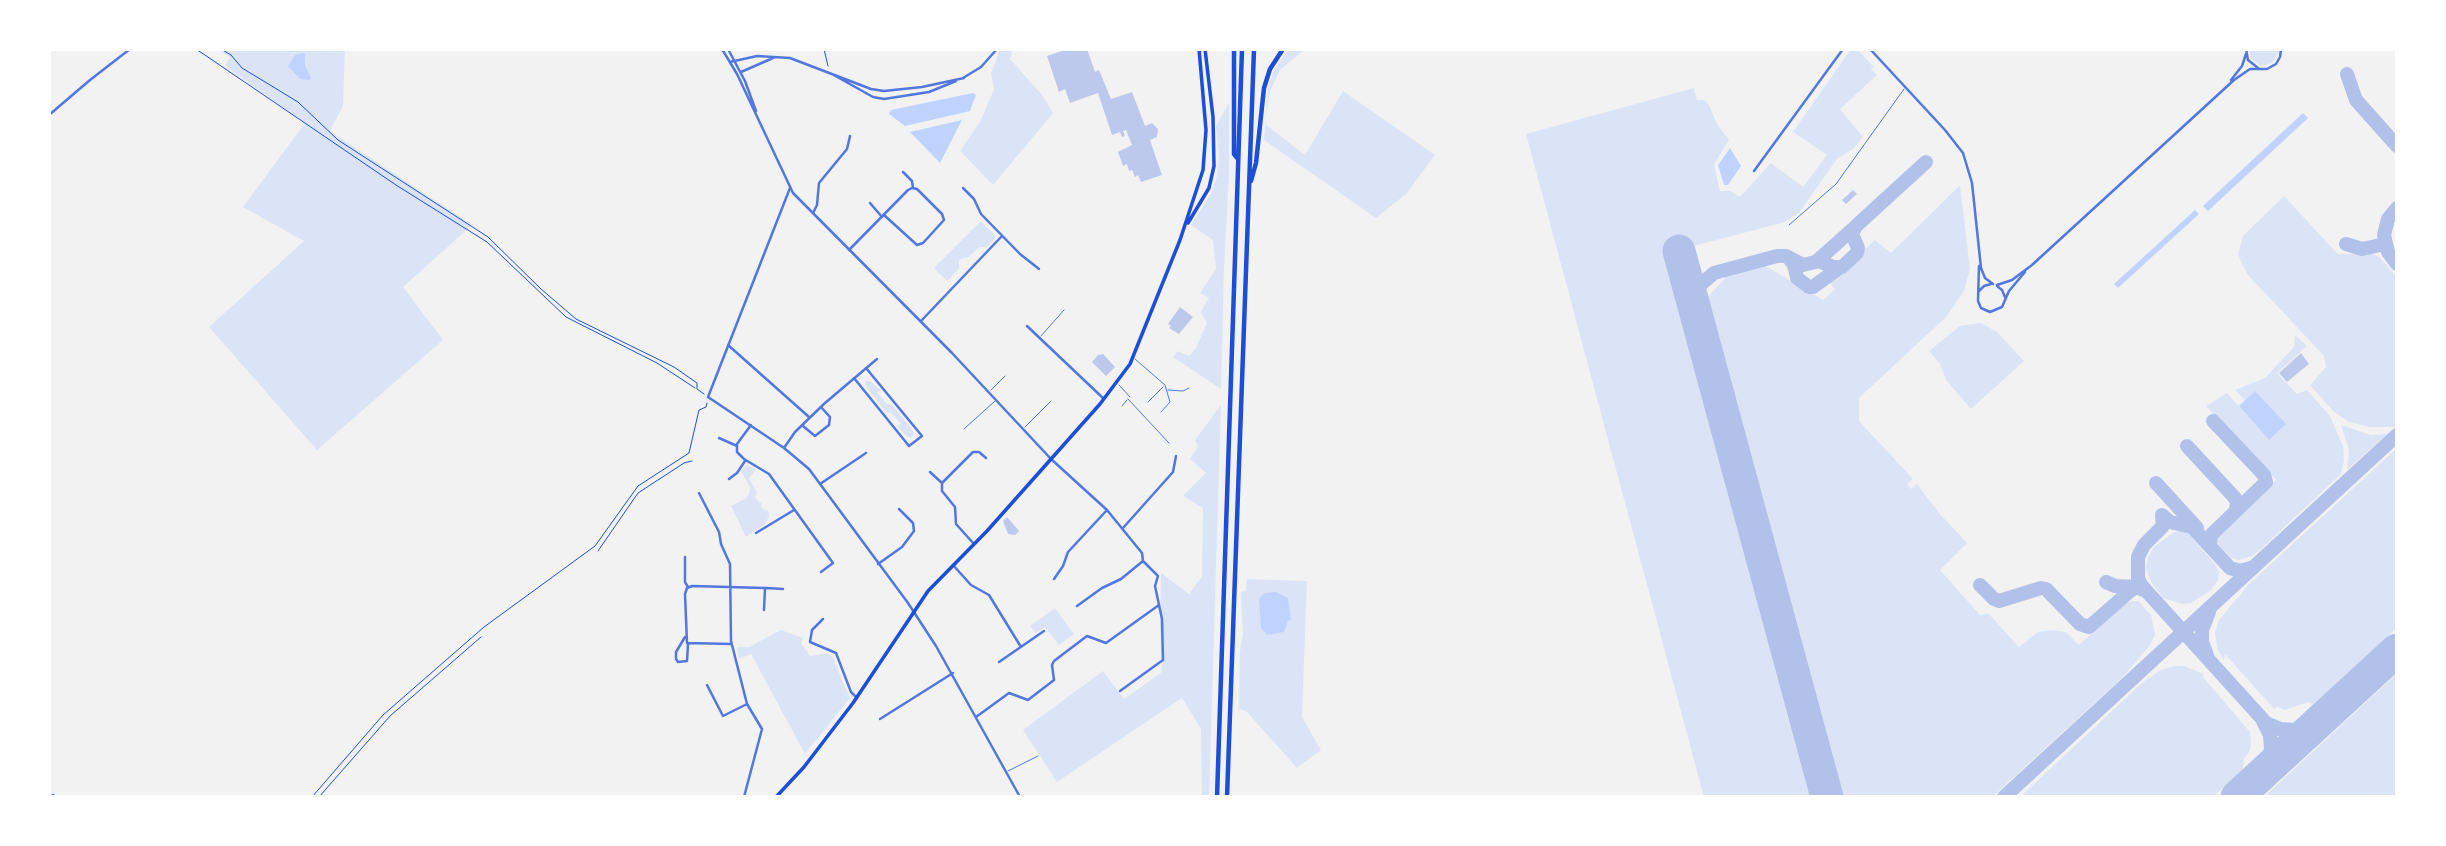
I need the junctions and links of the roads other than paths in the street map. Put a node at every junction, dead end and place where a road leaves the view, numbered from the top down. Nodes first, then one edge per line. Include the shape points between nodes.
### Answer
1 (130, 49) edge
2 (722, 49) edge
3 (728, 49) edge
4 (996, 49) edge
5 (1199, 49) edge
6 (1205, 49) edge
7 (1234, 49) edge
8 (1242, 49) edge
9 (1254, 49) edge
10 (1283, 49) edge
11 (1843, 49) edge
12 (1870, 49) edge
13 (2281, 49) edge
14 (2246, 51) edge
15 (777, 58) junction
16 (733, 62) junction
17 (2259, 69) junction
18 (827, 71) junction
19 (739, 73) junction
20 (964, 78) junction
21 (1905, 87) junction
22 (2224, 88) junction
23 (49, 115) edge
24 (850, 136) dead end
25 (1238, 159) junction
26 (1754, 171) dead end
27 (903, 172) dead end
28 (790, 188) junction
29 (913, 188) junction
30 (963, 188) dead end
31 (1249, 192) junction
32 (870, 203) dead end
33 (813, 213) junction
34 (883, 216) junction
35 (1789, 225) dead end
36 (1002, 236) junction
37 (1180, 240) junction
38 (849, 250) junction
39 (1979, 251) junction
40 (2032, 265) junction
41 (1039, 269) dead end
42 (1995, 285) junction
43 (1979, 293) junction
44 (2005, 300) junction
45 (1064, 310) dead end
46 (921, 321) junction
47 (1027, 326) dead end
48 (1039, 338) junction
49 (728, 345) junction
50 (1133, 358) junction
51 (877, 359) dead end
52 (866, 368) junction
53 (1005, 376) dead end
54 (854, 378) junction
55 (1117, 383) junction
56 (1165, 386) junction
57 (1189, 388) dead end
58 (1166, 390) junction
59 (989, 392) junction
60 (1128, 398) junction
61 (1104, 399) junction
62 (996, 400) junction
63 (1051, 401) dead end
64 (1148, 402) dead end
65 (1122, 406) dead end
66 (821, 407) junction
67 (1161, 412) dead end
68 (810, 418) junction
69 (751, 425) junction
70 (802, 425) junction
71 (964, 429) dead end
72 (1024, 429) junction
73 (719, 438) dead end
74 (1169, 443) dead end
75 (737, 446) junction
76 (784, 448) junction
77 (866, 453) dead end
78 (1176, 456) dead end
79 (986, 458) dead end
80 (1051, 459) junction
81 (746, 461) junction
82 (930, 472) dead end
83 (729, 479) dead end
84 (820, 484) junction
85 (942, 484) junction
86 (699, 493) dead end
87 (899, 509) dead end
88 (794, 510) junction
89 (1107, 510) junction
90 (1123, 527) junction
91 (755, 533) dead end
92 (974, 544) junction
93 (685, 557) dead end
94 (1143, 561) junction
95 (878, 564) junction
96 (953, 565) junction
97 (821, 572) dead end
98 (1054, 579) dead end
99 (730, 586) junction
100 (688, 587) junction
101 (765, 588) junction
102 (783, 589) dead end
103 (1159, 605) junction
104 (1077, 606) dead end
105 (764, 610) dead end
106 (914, 612) junction
107 (823, 619) dead end
108 (1044, 631) dead end
109 (685, 638) junction
110 (731, 643) junction
111 (688, 644) junction
112 (1021, 647) junction
113 (999, 662) dead end
114 (953, 673) junction
115 (707, 685) dead end
116 (1121, 691) dead end
117 (857, 698) junction
118 (747, 704) junction
119 (976, 717) junction
120 (880, 719) dead end
121 (1038, 756) dead end
122 (1006, 772) junction
123 (744, 797) edge
124 (777, 797) edge
125 (1020, 797) edge
126 (1217, 797) edge
127 (1227, 797) edge

1 - 23 street
2 - 16 street
3 - 16 street
4 - 20 street via 984,65
5 - 37 main road via 1207,148
6 - 37 main road via 1214,131 1213,173
7 - 25 highway via 1234,154
8 - 25 highway
9 - 31 highway
10 - 31 highway via 1264,88
11 - 26 street
12 - 21 street
13 - 17 street via 2276,64
14 - 17 street via 2250,63
14 - 22 street via 2242,66
15 - 16 street via 757,56
15 - 18 street
15 - 19 street
16 - 19 street
17 - 22 street
18 - 20 street via 884,91
18 - 20 street via 884,99 933,91
19 - 28 street
21 - 35 lane via 1836,184
21 - 39 street via 1951,136 1965,158
22 - 40 street
24 - 33 street via 847,149 819,183
25 - 126 highway
27 - 29 street
28 - 33 street
28 - 49 street
29 - 34 street
29 - 34 street via 944,218 923,243 913,243
30 - 36 street
31 - 127 highway
32 - 34 street
33 - 38 street
34 - 38 street
36 - 41 street
36 - 46 street
37 - 50 main road
38 - 46 street
39 - 42 street via 1982,272
39 - 43 street
40 - 42 street
40 - 44 street
42 - 43 street via 1984,286
42 - 44 street
43 - 44 street via 1978,303 1986,311 1998,311
45 - 48 lane
46 - 59 street
47 - 48 street
48 - 61 street
49 - 68 street
49 - 69 street via 708,397
50 - 55 main road
50 - 56 lane
51 - 52 street
52 - 54 street
52 - 54 street via 922,436 909,446
53 - 59 lane
54 - 66 street
55 - 60 lane
55 - 61 main road
56 - 58 lane
56 - 64 lane
57 - 58 lane
58 - 67 lane via 1170,402
59 - 62 street
60 - 65 lane
60 - 74 lane
61 - 80 main road
62 - 71 lane
62 - 72 street
63 - 72 lane
66 - 68 street
66 - 70 street via 831,421 820,435 813,436
68 - 70 street
69 - 75 street
69 - 76 street
70 - 76 street
72 - 80 street
73 - 75 street
75 - 81 street
76 - 84 street
77 - 84 street
78 - 90 street via 1173,472
79 - 85 street via 973,452
80 - 89 street
80 - 92 main road
81 - 83 street
81 - 88 street via 767,472
82 - 85 street
84 - 95 street
85 - 92 street via 955,507 956,524
86 - 99 street via 730,564
87 - 95 street via 913,523 914,531 902,547
88 - 91 street
88 - 97 street via 833,564
89 - 90 street
89 - 98 street via 1068,552
90 - 94 street via 1143,554
92 - 96 main road
93 - 100 street
94 - 103 street via 1158,576
94 - 104 street
95 - 106 street
96 - 106 main road
96 - 112 street via 971,585 989,595
99 - 100 street
99 - 101 street
99 - 110 street
100 - 109 street
101 - 102 street
101 - 105 street
103 - 116 street via 1163,660
103 - 119 street via 1106,643 1087,636 1054,660 1055,680 1029,699 1009,693
106 - 114 street
106 - 117 main road
107 - 117 street via 811,630 810,642 836,653
108 - 112 street
109 - 111 street
109 - 111 street via 676,652 677,662 686,662
110 - 111 street
110 - 118 street
112 - 113 street
114 - 119 street
114 - 120 street
115 - 118 street via 723,716
117 - 124 main road
118 - 123 street via 762,731
119 - 122 street
121 - 122 lane
122 - 125 street

